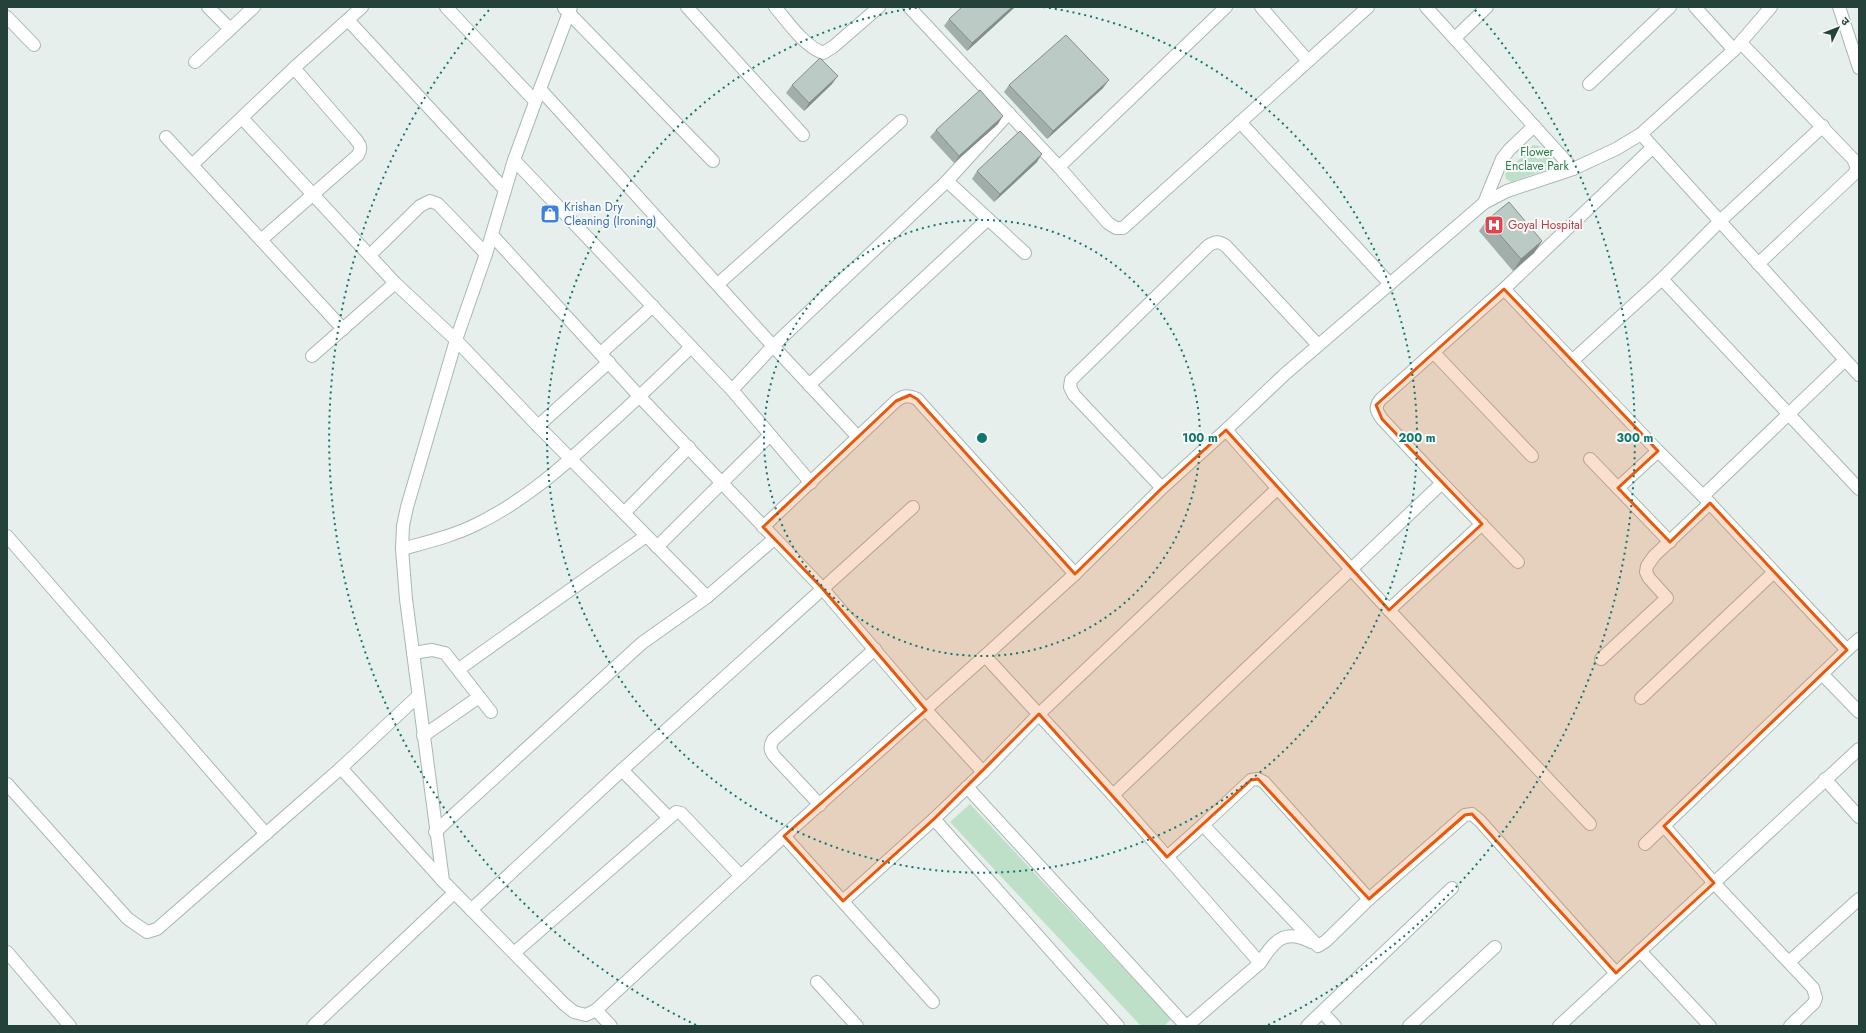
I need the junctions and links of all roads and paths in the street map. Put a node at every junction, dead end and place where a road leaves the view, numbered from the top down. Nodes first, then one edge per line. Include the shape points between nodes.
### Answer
1 (208, 7) edge
2 (254, 7) edge
3 (362, 7) edge
4 (446, 7) edge
5 (687, 7) edge
6 (775, 7) edge
7 (879, 7) edge
8 (909, 7) edge
9 (1226, 7) edge
10 (1261, 7) edge
11 (1368, 7) edge
12 (1426, 7) edge
13 (1487, 7) edge
14 (1670, 7) edge
15 (1695, 7) edge
16 (1771, 7) edge
17 (1839, 7) edge
18 (568, 9) edge
19 (7, 17) edge
20 (348, 20) junction
21 (230, 29) junction
22 (1455, 38) junction
23 (34, 45) dead end
24 (1737, 46) junction
25 (1308, 61) junction
26 (195, 62) dead end
27 (294, 68) junction
28 (1859, 68) edge
29 (1589, 84) dead end
30 (540, 89) junction
31 (535, 101) junction
32 (1009, 113) junction
33 (242, 118) junction
34 (901, 121) dead end
35 (1240, 122) junction
36 (1534, 126) junction
37 (1823, 126) junction
38 (1641, 134) junction
39 (803, 135) dead end
40 (166, 137) dead end
41 (1652, 148) junction
42 (514, 160) junction
43 (713, 161) dead end
44 (192, 165) junction
45 (1059, 168) junction
46 (1573, 169) junction
47 (947, 181) junction
48 (505, 190) junction
49 (313, 194) junction
50 (1484, 203) junction
51 (988, 219) junction
52 (1720, 221) junction
53 (492, 234) junction
54 (261, 240) junction
55 (1025, 253) dead end
56 (486, 254) junction
57 (370, 255) junction
58 (1758, 264) junction
59 (1662, 279) junction
60 (395, 283) junction
61 (718, 284) junction
62 (1390, 284) junction
63 (1504, 289) junction
64 (653, 306) junction
65 (343, 329) junction
66 (456, 340) junction
67 (691, 346) junction
68 (773, 346) junction
69 (1318, 346) junction
70 (601, 353) junction
71 (1434, 353) junction
72 (312, 356) dead end
73 (1572, 360) junction
74 (1845, 360) junction
75 (609, 362) junction
76 (1859, 375) edge
77 (809, 385) junction
78 (732, 390) junction
79 (640, 397) junction
80 (1790, 414) junction
81 (538, 426) junction
82 (1226, 430) junction
83 (770, 435) junction
84 (857, 436) junction
85 (689, 447) junction
86 (1658, 451) junction
87 (1532, 456) dead end
88 (571, 459) junction
89 (1590, 459) dead end
90 (723, 483) junction
91 (811, 483) junction
92 (1442, 483) junction
93 (1162, 488) junction
94 (1618, 488) junction
95 (1277, 489) junction
96 (1859, 489) edge
97 (1706, 499) junction
98 (914, 507) dead end
99 (624, 513) junction
100 (1482, 524) junction
101 (763, 527) junction
102 (7, 536) edge
103 (646, 536) junction
104 (774, 539) junction
105 (1670, 542) junction
106 (657, 547) junction
107 (402, 549) junction
108 (1518, 562) dead end
109 (1352, 569) junction
110 (1774, 572) junction
111 (1075, 574) junction
112 (822, 588) junction
113 (708, 598) junction
114 (1389, 610) junction
115 (1859, 639) edge
116 (875, 649) junction
117 (1847, 650) junction
118 (413, 653) junction
119 (985, 656) junction
120 (1601, 659) dead end
121 (459, 669) junction
122 (1822, 674) junction
123 (418, 696) junction
124 (480, 697) junction
125 (1641, 698) dead end
126 (926, 710) junction
127 (491, 712) dead end
128 (1859, 712) edge
129 (1039, 714) junction
130 (423, 736) junction
131 (1859, 749) edge
132 (341, 768) junction
133 (622, 770) junction
134 (983, 772) junction
135 (1825, 779) junction
136 (7, 784) edge
137 (968, 787) junction
138 (1113, 795) junction
139 (820, 805) junction
140 (668, 817) junction
141 (1859, 817) edge
142 (934, 819) junction
143 (1203, 824) junction
144 (1590, 824) dead end
145 (1664, 826) junction
146 (435, 832) junction
147 (266, 834) junction
148 (784, 836) junction
149 (1645, 844) dead end
150 (1167, 857) junction
151 (740, 876) junction
152 (443, 881) junction
153 (1714, 882) junction
154 (1452, 888) dead end
155 (454, 893) junction
156 (1369, 898) junction
157 (1859, 899) edge
158 (843, 901) junction
159 (471, 910) junction
160 (1318, 946) junction
161 (1495, 947) dead end
162 (1640, 951) junction
163 (7, 952) edge
164 (514, 953) junction
165 (1789, 962) junction
166 (1260, 963) junction
167 (1616, 973) junction
168 (817, 982) dead end
169 (933, 1002) dead end
170 (596, 1010) junction
171 (1322, 1012) junction
172 (70, 1026) edge
173 (313, 1026) edge
174 (611, 1026) edge
175 (857, 1026) edge
176 (1118, 1026) edge
177 (1186, 1026) edge
178 (1307, 1026) edge
179 (1335, 1026) edge
180 (1410, 1026) edge
181 (1559, 1026) edge
182 (1710, 1026) edge
183 (1790, 1026) edge

1 - 21 street
2 - 21 street
3 - 20 street
4 - 31 street
5 - 39 street
6 - 7 street via 814,50 823,53
8 - 32 street
9 - 45 street
10 - 25 street
11 - 25 street
12 - 22 street
13 - 22 street
14 - 29 street
15 - 24 street
16 - 24 street
17 - 28 street
18 - 30 street
18 - 43 street
19 - 23 street
20 - 27 street
20 - 48 street
21 - 26 street
22 - 36 street
24 - 37 street
24 - 38 street
25 - 35 street
27 - 33 street
27 - 49 street via 360,144 361,150
30 - 31 street
30 - 61 street
31 - 42 street
32 - 45 street
32 - 47 street
33 - 44 street
33 - 49 street
34 - 61 street
35 - 45 street via 1123,228 1116,228 1108,223
35 - 62 street
36 - 46 street
36 - 50 street via 1502,159
37 - 52 street
37 - 58 street via 1853,159 1857,168 1854,174
38 - 41 street
38 - 46 street
40 - 44 street
41 - 52 street
41 - 63 street
42 - 48 street
42 - 64 street
44 - 54 street
46 - 50 street via 1507,191
47 - 51 street
47 - 68 street
48 - 53 street
49 - 54 street
49 - 57 street
50 - 62 street
51 - 55 street
51 - 77 street
52 - 58 street
52 - 59 street
53 - 56 street
53 - 70 street
54 - 65 street
56 - 57 street via 438,204 430,201 420,206
56 - 66 street
57 - 60 street
58 - 74 street
59 - 73 street
59 - 80 street
60 - 65 street
60 - 66 street
61 - 68 street
62 - 69 street
63 - 71 street
63 - 73 street
64 - 67 street
64 - 70 street
65 - 72 street
66 - 81 street
66 - 107 street via 407,507
67 - 78 street
67 - 79 street
68 - 77 street
68 - 78 street
69 - 82 street
69 - 93 street via 1226,246 1214,242 1208,246 1071,380 1070,387 1074,395
70 - 75 street
71 - 87 street
71 - 92 street via 1380,400 1376,405 1376,411
73 - 86 street
74 - 76 street
74 - 80 street
75 - 79 street
75 - 81 street
77 - 84 street
78 - 83 street
79 - 85 street
79 - 88 street
80 - 96 street
80 - 97 street
81 - 88 street
82 - 93 street
82 - 95 street
83 - 90 street
83 - 91 street
84 - 91 street
84 - 111 street via 903,396 917,399
85 - 90 street
85 - 99 street
86 - 94 street
86 - 97 street
88 - 99 street
88 - 107 street via 528,495 497,514 452,534
89 - 94 street
90 - 101 street
90 - 106 street
91 - 101 street
92 - 100 street
92 - 109 street
93 - 111 street
94 - 105 street
95 - 109 street
95 - 129 street
97 - 105 street
97 - 110 street
98 - 112 street
99 - 103 street
100 - 108 street
100 - 114 street
101 - 104 street
102 - 147 street
103 - 106 street
103 - 121 street
104 - 112 street
104 - 113 street
105 - 120 street via 1654,556 1646,572 1667,598
106 - 113 street
107 - 118 street
109 - 114 street
109 - 138 street
110 - 117 street
110 - 125 street
111 - 119 street
112 - 116 street
112 - 133 street
113 - 146 street via 642,643
114 - 144 street
115 - 117 street
116 - 126 street
116 - 139 street via 770,745 775,757
117 - 122 street
118 - 121 street via 440,651
118 - 123 street
119 - 126 street
119 - 129 street
121 - 124 street
122 - 128 street
122 - 145 street
123 - 130 street
123 - 132 street
124 - 127 street
124 - 130 street
126 - 134 street
126 - 139 street
129 - 134 street
129 - 138 street
130 - 146 street
131 - 135 street
132 - 147 street
132 - 152 street
133 - 140 street
133 - 159 street
134 - 137 street
135 - 141 street
135 - 153 street
136 - 147 street via 128,919 147,932 157,929
137 - 142 street
137 - 177 street
138 - 150 street
139 - 148 street
140 - 151 street via 676,812 681,813
140 - 164 street
142 - 158 street
142 - 176 street
143 - 150 street
143 - 156 street via 1251,780 1258,778
143 - 160 street
145 - 149 street
145 - 153 street
146 - 152 street
148 - 151 street
148 - 158 street
150 - 166 street
151 - 170 street
152 - 155 street
153 - 162 street
153 - 165 street
154 - 171 street
155 - 159 street
155 - 173 street
156 - 160 street
156 - 167 street via 1465,815 1472,814
157 - 165 street
158 - 169 street
159 - 164 street
160 - 166 street via 1301,937 1285,937 1277,940
161 - 180 street
162 - 167 street
162 - 182 street
163 - 172 street
164 - 170 street via 574,1012 586,1015
165 - 183 street via 1813,988 1816,998
166 - 177 street
167 - 181 street
168 - 175 street
170 - 174 street
171 - 178 street
171 - 179 street

